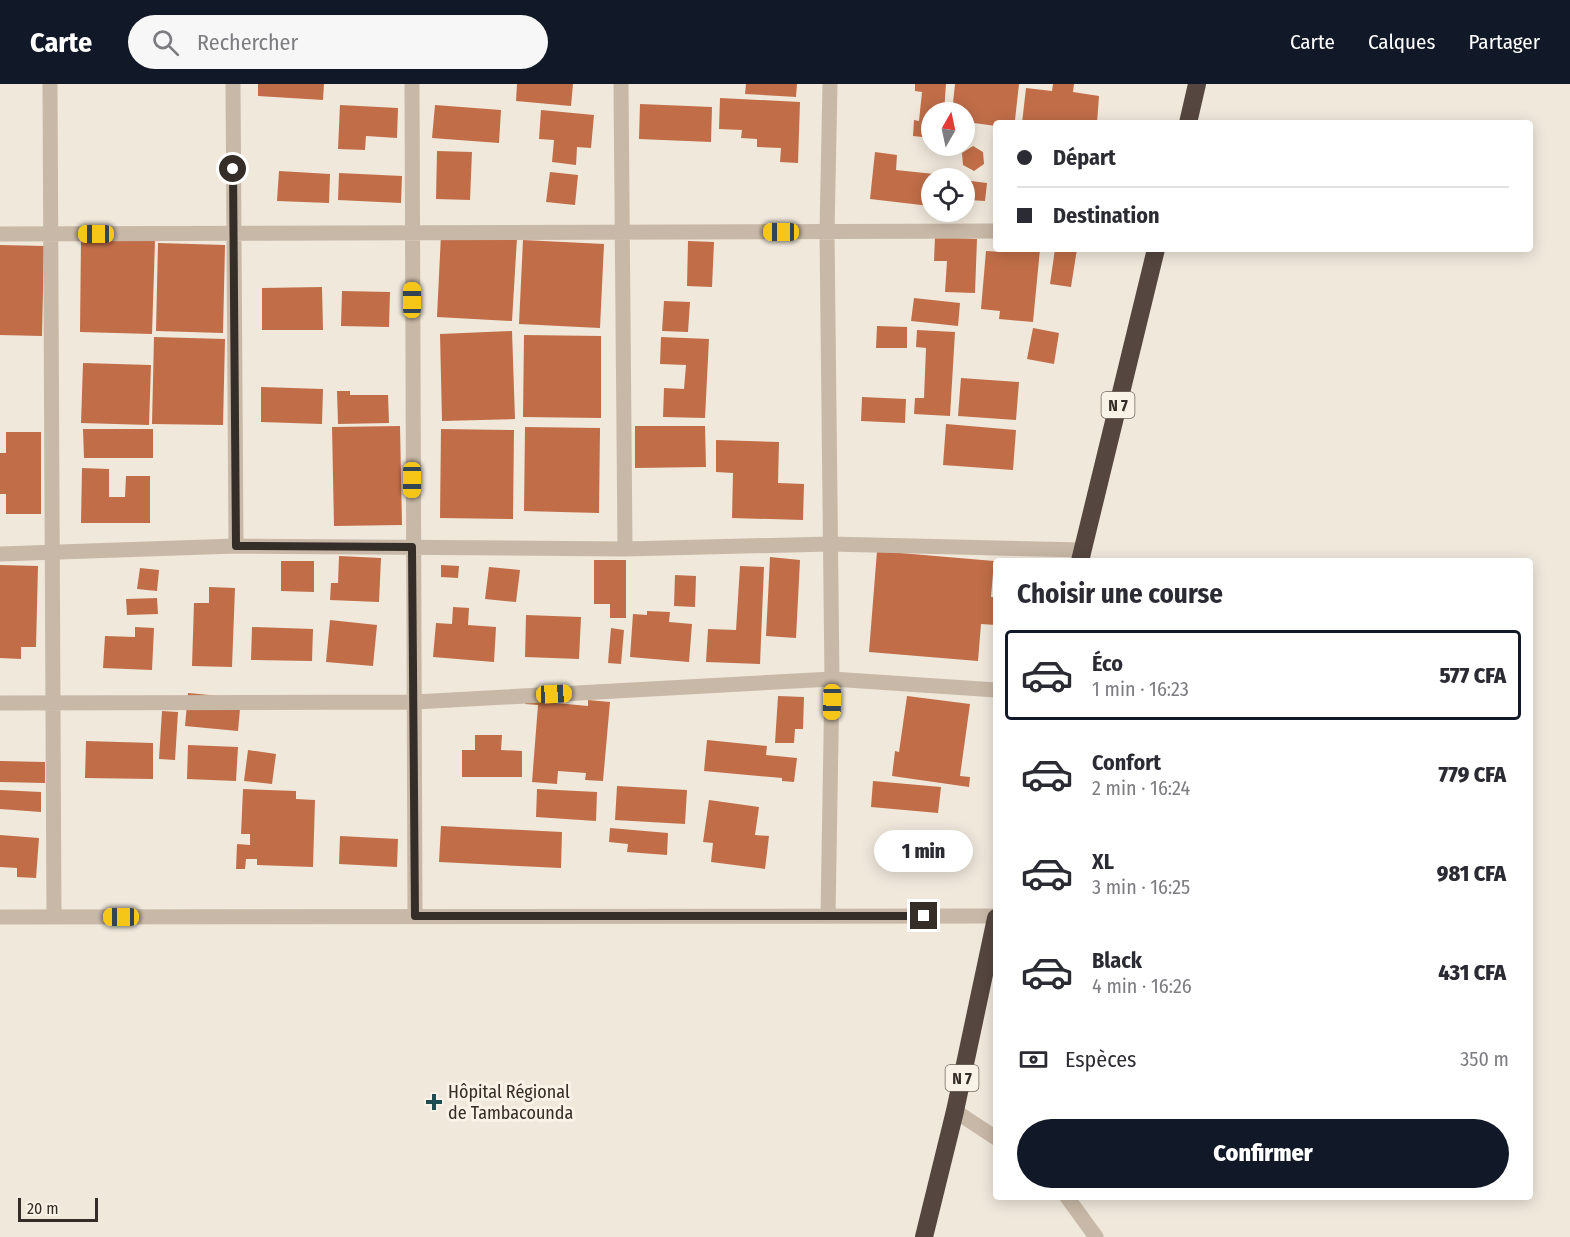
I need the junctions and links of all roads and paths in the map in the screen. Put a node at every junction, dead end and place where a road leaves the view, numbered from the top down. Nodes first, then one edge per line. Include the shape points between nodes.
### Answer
1 (50, 84) edge
2 (232, 84) edge
3 (412, 84) edge
4 (621, 84) edge
5 (830, 84) edge
6 (1197, 84) edge
7 (1189, 120) edge
8 (993, 231) edge
9 (621, 232) junction
10 (827, 232) junction
11 (234, 233) junction
12 (412, 233) junction
13 (0, 234) edge
14 (50, 234) junction
15 (1155, 252) edge
16 (830, 544) junction
17 (236, 546) junction
18 (412, 547) junction
19 (625, 549) junction
20 (52, 552) junction
21 (0, 554) edge
22 (1082, 555) edge
23 (832, 679) junction
24 (993, 690) edge
25 (414, 702) junction
26 (0, 703) edge
27 (52, 703) junction
28 (415, 916) junction
29 (828, 916) junction
30 (54, 917) junction
31 (993, 917) edge
32 (0, 918) edge
33 (993, 931) edge
34 (955, 1111) junction
35 (993, 1136) edge
36 (1069, 1200) edge
37 (924, 1237) edge
38 (1096, 1237) edge

1 - 14 street
2 - 11 street
3 - 12 street
4 - 9 street
5 - 10 street
6 - 7 highway
8 - 10 street
9 - 10 street
9 - 12 street
9 - 19 street
10 - 16 street
11 - 12 street
11 - 14 street
11 - 17 street
12 - 18 street
13 - 14 street
14 - 20 street
15 - 22 highway, N 7
16 - 19 street
16 - 22 street
16 - 23 street
17 - 18 street
17 - 20 street
18 - 19 street
18 - 25 street
20 - 21 street
20 - 27 street
23 - 24 street
23 - 25 street
23 - 29 street
25 - 27 street
25 - 28 street
26 - 27 street
27 - 30 street
28 - 29 street
28 - 30 street
29 - 31 street
30 - 32 street
33 - 34 highway, N 7
34 - 35 street
34 - 37 highway, N 7
36 - 38 street

